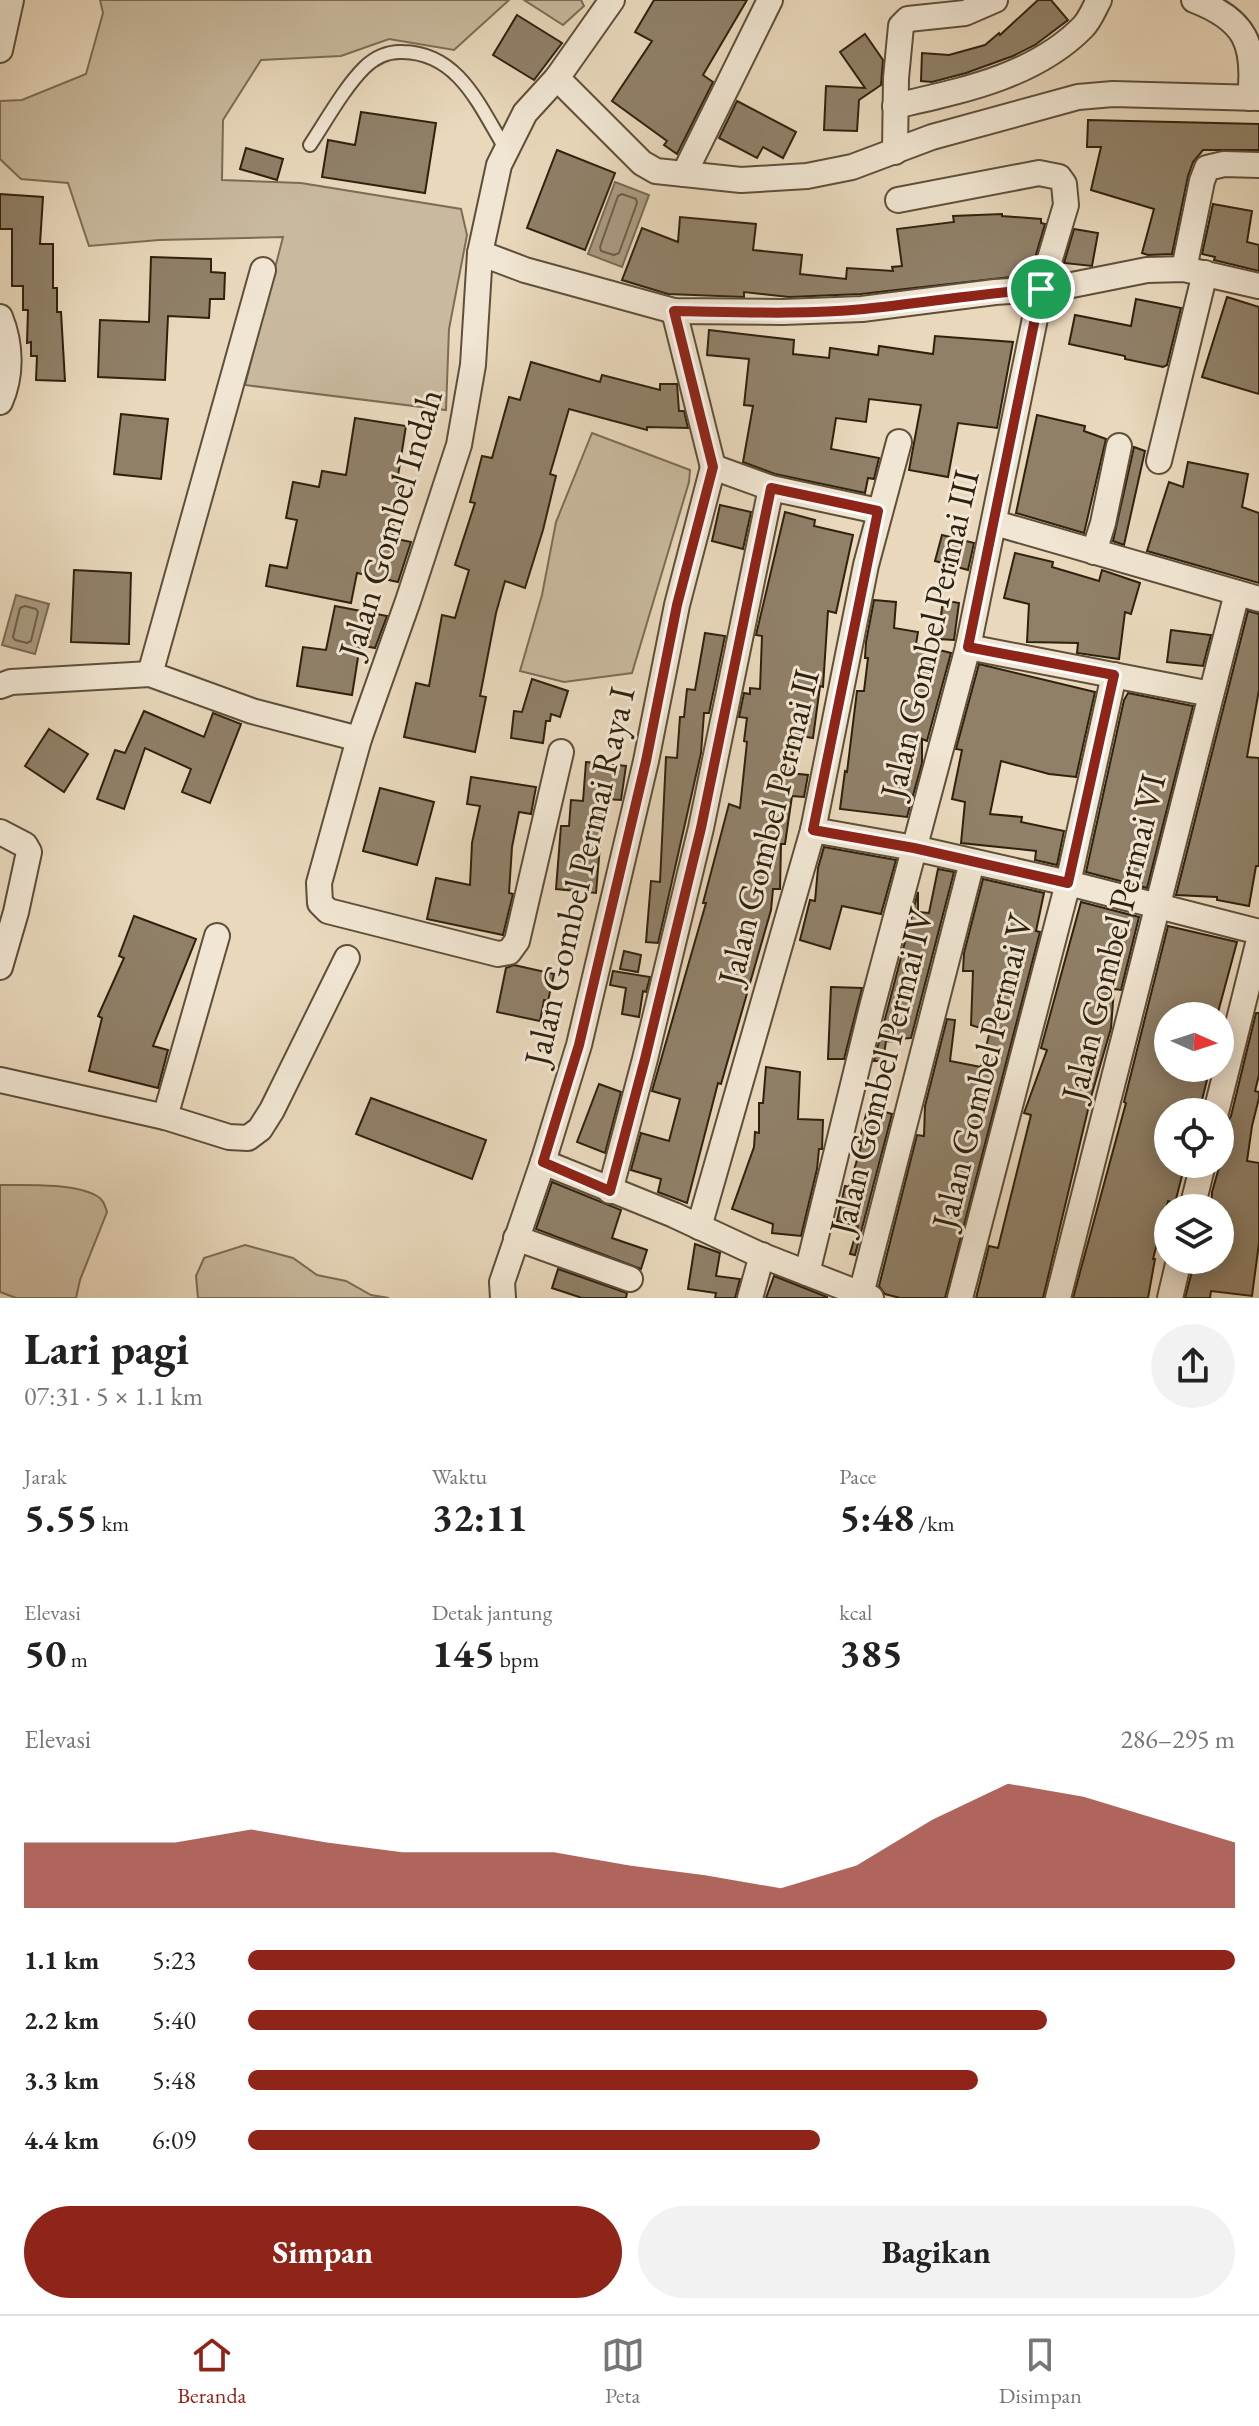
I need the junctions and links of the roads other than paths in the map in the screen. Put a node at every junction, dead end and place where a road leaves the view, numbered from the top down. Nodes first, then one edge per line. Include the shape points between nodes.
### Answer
1 (11, 0) edge
2 (612, 0) edge
3 (770, 0) edge
4 (995, 0) edge
5 (1099, 0) edge
6 (1194, 0) edge
7 (0, 50) edge
8 (557, 78) junction
9 (1254, 98) edge
10 (895, 106) junction
11 (310, 145) dead end
12 (505, 148) junction
13 (895, 152) junction
14 (1259, 165) edge
15 (684, 174) junction
16 (898, 200) dead end
17 (480, 253) junction
18 (263, 270) dead end
19 (1195, 271) junction
20 (1259, 286) edge
21 (1041, 289) junction
22 (674, 311) junction
23 (0, 317) edge
24 (0, 402) edge
25 (899, 442) dead end
26 (1119, 446) dead end
27 (1159, 461) dead end
28 (713, 467) junction
29 (771, 488) junction
30 (878, 511) junction
31 (995, 523) junction
32 (1094, 552) junction
33 (1248, 596) edge
34 (968, 647) junction
35 (150, 674) junction
36 (1114, 675) junction
37 (0, 686) edge
38 (1211, 694) junction
39 (359, 739) junction
40 (561, 752) dead end
41 (813, 830) junction
42 (0, 832) edge
43 (914, 848) junction
44 (972, 862) junction
45 (1068, 883) junction
46 (1159, 907) junction
47 (1259, 932) edge
48 (217, 936) dead end
49 (1259, 940) edge
50 (347, 958) dead end
51 (0, 967) edge
52 (0, 1080) edge
53 (1220, 1098) edge
54 (165, 1117) junction
55 (543, 1162) junction
56 (610, 1191) junction
57 (699, 1227) junction
58 (516, 1238) junction
59 (762, 1255) junction
60 (807, 1273) junction
61 (1176, 1274) edge
62 (630, 1279) dead end
63 (864, 1297) edge
64 (503, 1298) edge
65 (750, 1298) edge
66 (960, 1298) edge
67 (1058, 1298) edge
68 (1170, 1298) edge

1 - 7 street
2 - 8 street, Jalan Gombel Indah
3 - 15 street
4 - 10 street via 965,13 904,21 898,37
5 - 10 street via 1085,25 1056,50 1011,74
6 - 9 street via 1231,18 1243,31
8 - 12 street, Jalan Gombel Indah via 525,113
8 - 15 street via 642,163 656,171
9 - 13 street via 1078,97
10 - 13 street
11 - 12 lane via 362,69 394,51 433,57 452,69
12 - 17 street, Jalan Gombel Indah
13 - 15 street via 807,176 741,180
14 - 19 street via 1207,168
16 - 21 street, Jalan Gombel Permai III via 1039,173 1059,177 1066,205
17 - 22 street
17 - 39 street, Jalan Gombel Indah via 473,365 459,445
18 - 35 street
19 - 20 street
19 - 21 street via 1147,270
19 - 27 street
21 - 22 street via 862,309
21 - 31 street, Jalan Gombel Permai III
22 - 28 street
23 - 24 street via 9,370
25 - 30 street, Jalan Gombel Permai II
26 - 32 street
28 - 29 street
28 - 55 street, Jalan Gombel Permai Raya I via 677,605 586,1017
29 - 30 street
29 - 56 street via 701,828
30 - 41 street, Jalan Gombel Permai II
31 - 32 street
31 - 34 street, Jalan Gombel Permai III
32 - 33 street
33 - 38 street, Jalan Gombel Permai VI
34 - 36 street
34 - 43 street, Jalan Gombel Permai III
35 - 37 street
35 - 39 street via 252,711
36 - 38 street
36 - 45 street, Jalan Gombel Permai V
38 - 46 street, Jalan Gombel Permai VI
39 - 40 street, Jalan Gombel Indah via 319,883 320,903 328,911 498,954 509,952 517,941
41 - 43 street
41 - 57 street, Jalan Gombel Permai II
42 - 51 street via 29,852
43 - 44 street
43 - 60 street, Jalan Gombel Permai III
44 - 45 street
44 - 63 street, Jalan Gombel Permai IV
45 - 46 street
45 - 66 street, Jalan Gombel Permai V
46 - 47 street
46 - 67 street, Jalan Gombel Permai VI
48 - 54 street
49 - 53 street
50 - 54 street via 260,1129 248,1138 229,1137
52 - 54 street
55 - 56 street
55 - 58 street, Jalan Gombel Permai Raya I
56 - 57 street
57 - 59 street
58 - 62 street
58 - 64 street, Jalan Gombel Permai Raya I via 502,1282
59 - 60 street
59 - 65 street
60 - 63 street
61 - 68 street

